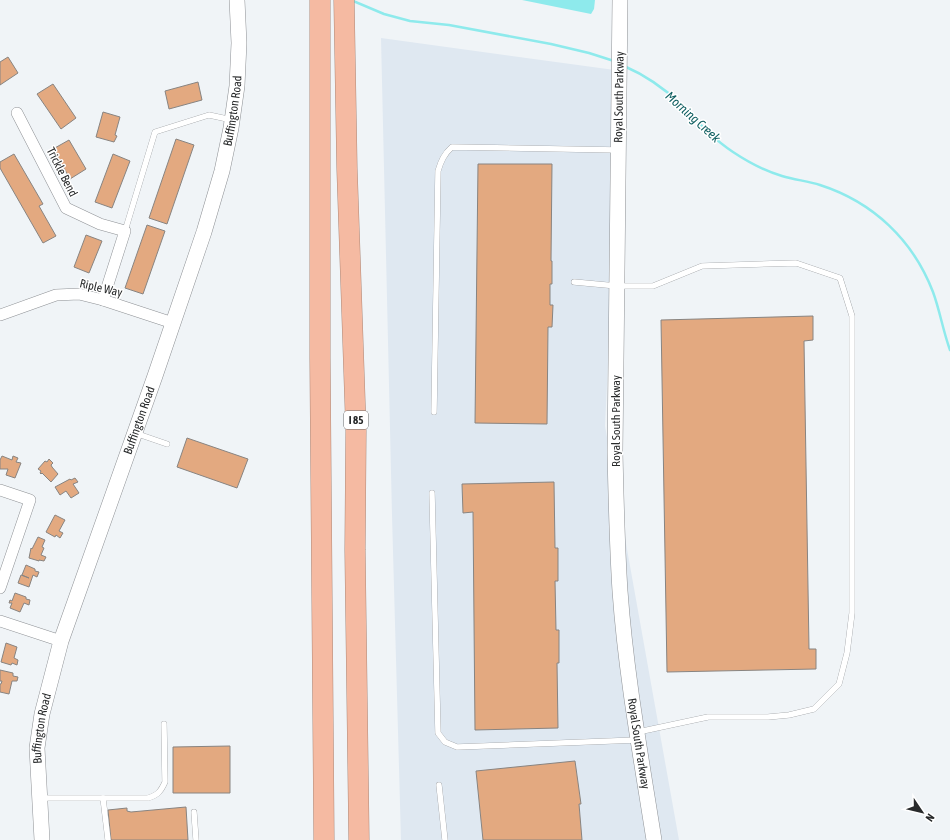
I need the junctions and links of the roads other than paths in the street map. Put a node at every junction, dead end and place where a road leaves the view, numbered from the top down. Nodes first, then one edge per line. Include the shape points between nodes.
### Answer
1 (237, 0) edge
2 (320, 0) edge
3 (344, 0) edge
4 (620, 0) edge
5 (17, 113) dead end
6 (232, 120) junction
7 (618, 150) junction
8 (125, 232) junction
9 (574, 282) dead end
10 (617, 286) junction
11 (103, 300) junction
12 (0, 315) edge
13 (173, 323) junction
14 (434, 412) dead end
15 (135, 433) junction
16 (167, 444) dead end
17 (0, 490) edge
18 (432, 493) dead end
19 (0, 588) edge
20 (0, 621) edge
21 (61, 641) junction
22 (164, 724) dead end
23 (638, 736) junction
24 (439, 785) dead end
25 (39, 798) junction
26 (103, 798) junction
27 (194, 812) dead end
28 (42, 840) edge
29 (108, 840) edge
30 (196, 840) edge
31 (324, 840) edge
32 (359, 840) edge
33 (445, 840) edge
34 (654, 840) edge

1 - 6 street, Buffington Road via 239,43
2 - 31 highway
3 - 32 highway, I 85 via 356,431
4 - 7 street, Royal South Parkway
5 - 8 street, Trickle Bend via 66,208 100,224
6 - 8 lane via 209,115 155,132
6 - 13 street, Buffington Road via 222,171
7 - 10 street, Royal South Parkway
7 - 14 lane via 452,147 441,160 438,171
8 - 11 street
9 - 10 lane
10 - 23 street, Royal South Parkway via 616,522 625,645
10 - 23 lane via 653,286 702,266 796,263 840,278 852,316 852,613 847,653 839,684 814,709 768,717 708,718
11 - 12 street, Riple Way via 79,294 56,295
11 - 13 street, Riple Way
13 - 15 street, Buffington Road
15 - 16 lane
15 - 21 street, Buffington Road
17 - 19 street via 30,500
18 - 23 lane via 438,733 445,742 457,747
20 - 21 street
21 - 25 street, Buffington Road via 42,714 37,748
22 - 26 lane via 165,782 157,796
23 - 34 street, Royal South Parkway
24 - 33 lane
25 - 26 lane
25 - 28 street, Buffington Road
26 - 29 lane
27 - 30 lane

